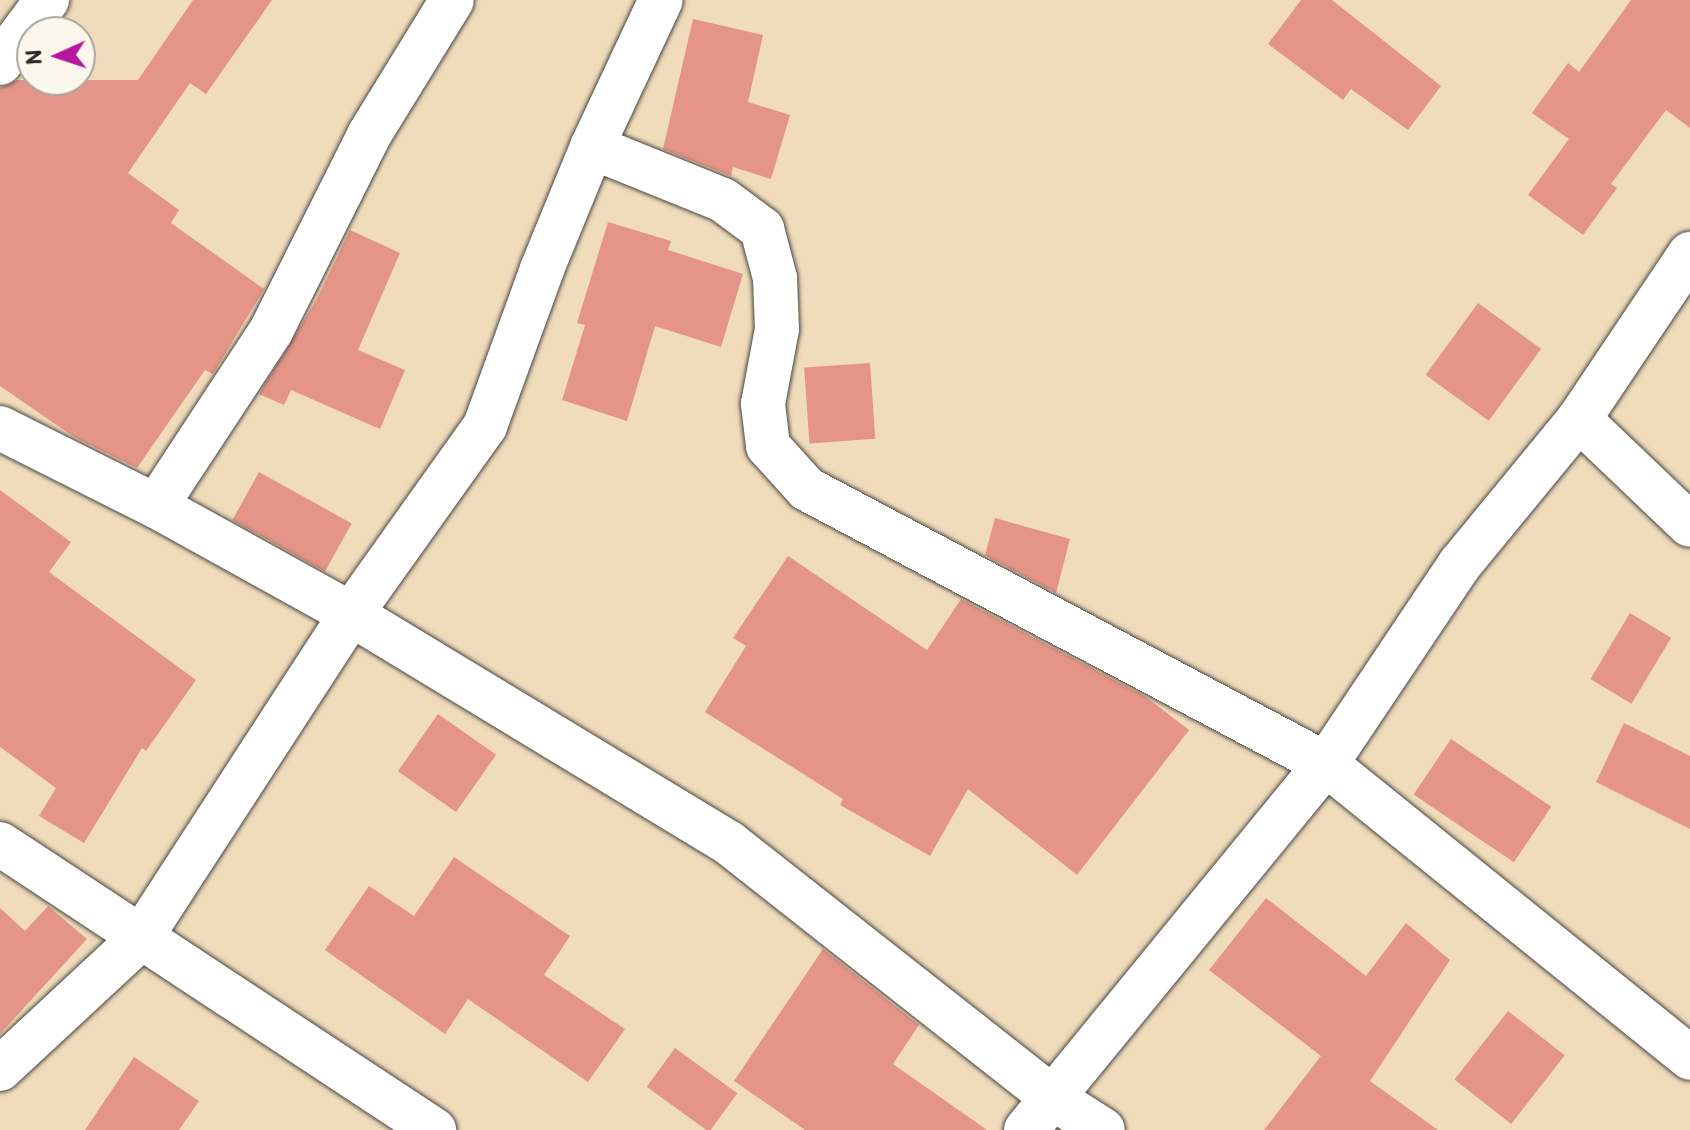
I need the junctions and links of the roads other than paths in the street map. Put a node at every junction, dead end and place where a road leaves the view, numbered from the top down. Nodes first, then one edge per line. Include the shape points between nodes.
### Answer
1 (47, 0) edge
2 (452, 0) edge
3 (661, 0) edge
4 (3, 54) edge
5 (592, 147) junction
6 (1690, 254) edge
7 (1579, 419) junction
8 (0, 428) edge
9 (156, 506) junction
10 (1690, 525) edge
11 (351, 614) junction
12 (1326, 764) junction
13 (0, 844) edge
14 (140, 939) junction
15 (1690, 1058) edge
16 (0, 1069) edge
17 (1040, 1114) edge
18 (434, 1130) edge
19 (1103, 1130) edge

1 - 4 street
2 - 9 street via 369,135 271,331
3 - 5 street
5 - 11 street via 485,426
5 - 12 street via 723,200 762,229 775,278 777,329 763,404 768,446 807,489
6 - 7 street
7 - 10 street
7 - 12 street via 1460,564
8 - 9 street
9 - 11 street
11 - 14 street
11 - 17 street via 729,843
12 - 15 street
12 - 17 street
13 - 14 street
14 - 16 street
14 - 18 street
17 - 19 street

